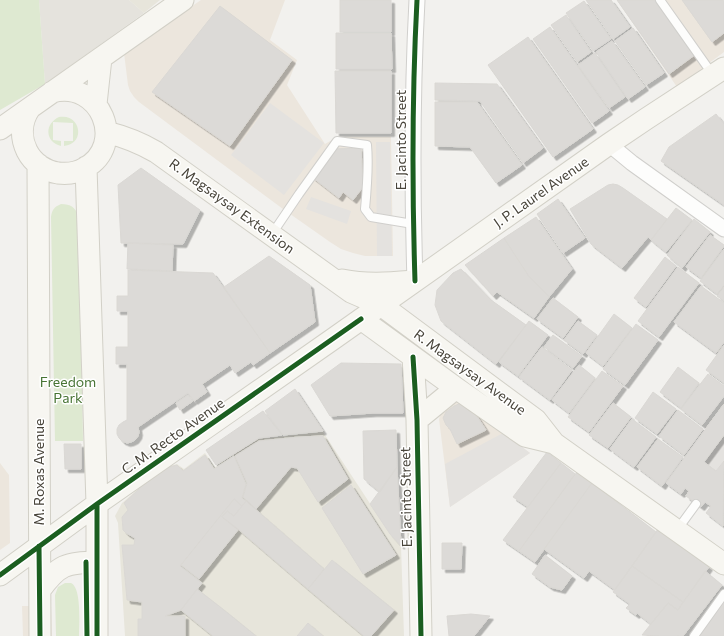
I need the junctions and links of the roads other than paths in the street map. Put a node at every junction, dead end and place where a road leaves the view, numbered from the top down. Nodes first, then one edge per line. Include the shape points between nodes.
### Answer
1 (183, 0) edge
2 (417, 0) edge
3 (660, 0) edge
4 (101, 58) junction
5 (719, 72) edge
6 (52, 92) junction
7 (96, 104) junction
8 (30, 108) junction
9 (0, 129) edge
10 (106, 132) junction
11 (609, 144) junction
12 (38, 164) junction
13 (86, 168) junction
14 (413, 224) junction
15 (724, 229) edge
16 (272, 234) junction
17 (331, 278) junction
18 (411, 283) junction
19 (351, 292) junction
20 (381, 305) junction
21 (361, 319) junction
22 (414, 330) junction
23 (413, 357) junction
24 (456, 388) junction
25 (416, 420) junction
26 (554, 444) junction
27 (97, 504) junction
28 (696, 504) dead end
29 (677, 530) junction
30 (39, 546) junction
31 (97, 562) junction
32 (724, 564) edge
33 (0, 575) edge
34 (40, 590) junction
35 (724, 594) edge
36 (40, 636) edge
37 (97, 636) edge
38 (422, 636) edge
39 (694, 636) edge

1 - 4 main road
2 - 14 street, E. Jacinto Street
3 - 5 lane
4 - 6 main road
4 - 7 main road
5 - 11 main road, J. P. Laurel Avenue
6 - 7 main road via 76,91
6 - 8 main road
7 - 10 main road via 102,114
8 - 9 main road
8 - 12 main road via 24,119 22,135 27,151
10 - 13 main road via 101,152
10 - 16 main road, R. Magsaysay Extension via 142,143
11 - 15 street
11 - 18 main road, J. P. Laurel Avenue
12 - 13 main road via 49,171 61,174
12 - 30 main road, M. Roxas Avenue
13 - 27 main road
14 - 16 lane via 371,217 365,209 368,145 337,141
14 - 18 street, E. Jacinto Street
16 - 17 main road, R. Magsaysay Extension
17 - 18 main road via 366,284
17 - 19 main road, R. Magsaysay Extension
18 - 20 main road, J. P. Laurel Avenue
18 - 22 main road via 407,303
19 - 20 main road, R. Magsaysay Extension
19 - 21 main road
20 - 21 main road, J. P. Laurel Avenue
20 - 22 main road, R. Magsaysay Avenue
21 - 23 main road, R. Magsaysay Avenue
21 - 27 main road, C. M. Recto Avenue
22 - 26 main road, R. Magsaysay Avenue via 536,420
23 - 24 main road, R. Magsaysay Avenue
23 - 25 main road, E. Jacinto Street
24 - 25 main road
24 - 26 main road, R. Magsaysay Avenue via 525,436
25 - 38 main road, E. Jacinto Street
26 - 29 main road, R. Magsaysay Avenue
27 - 30 main road, C. M. Recto Avenue
27 - 31 main road
28 - 29 lane
29 - 32 main road, R. Magsaysay Avenue
30 - 33 main road, C. M. Recto Avenue
30 - 34 main road, M. Roxas Avenue
31 - 34 main road via 75,563 63,567 55,572
31 - 37 main road
34 - 36 main road, M. Roxas Avenue
35 - 39 lane

